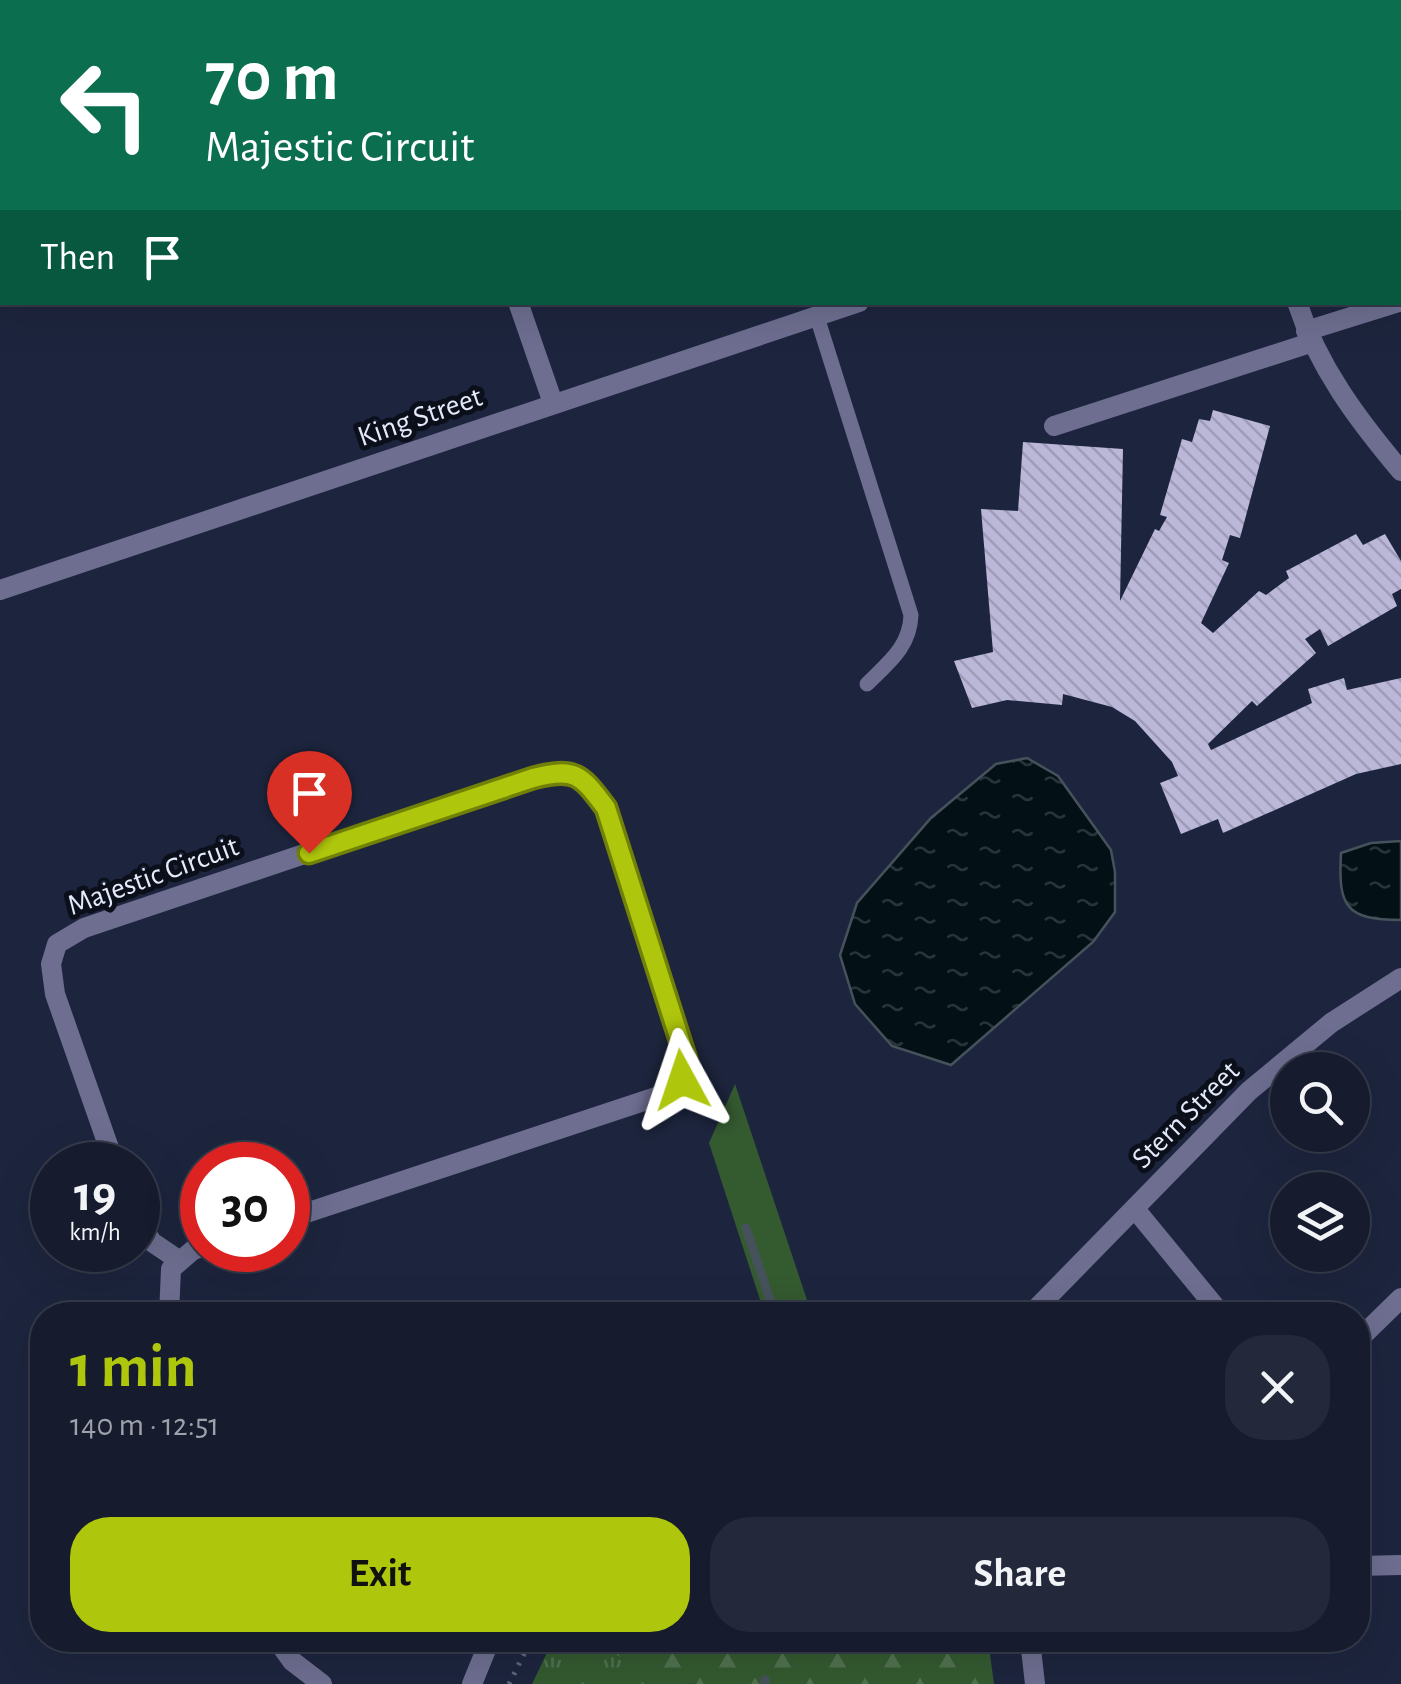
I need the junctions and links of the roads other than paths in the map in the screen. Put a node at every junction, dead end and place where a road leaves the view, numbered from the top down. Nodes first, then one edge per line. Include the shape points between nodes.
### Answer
1 (519, 305) edge
2 (850, 305) edge
3 (1298, 305) edge
4 (1392, 305) edge
5 (816, 317) junction
6 (1310, 337) junction
7 (553, 404) junction
8 (1054, 426) dead end
9 (1401, 471) edge
10 (0, 590) edge
11 (867, 684) dead end
12 (1401, 978) edge
13 (107, 1142) edge
14 (1134, 1209) junction
15 (310, 1212) edge
16 (160, 1248) edge
17 (180, 1262) joint
18 (1401, 1298) edge
19 (170, 1302) edge
20 (1043, 1302) edge
21 (1211, 1302) edge
22 (1370, 1328) edge
23 (1401, 1565) edge
24 (1370, 1566) edge
25 (286, 1652) edge
26 (485, 1652) edge
27 (1032, 1652) edge
28 (322, 1684) edge
29 (472, 1684) edge
30 (1036, 1684) edge

1 - 7 street
2 - 5 street, King Street
3 - 6 street
4 - 6 street
5 - 7 street, King Street
5 - 11 lane via 912,616 898,654
6 - 8 street
6 - 9 street via 1353,413
7 - 10 street, King Street
12 - 14 street, Stern Street via 1331,1023 1250,1091
13 - 15 street, Majestic Circuit via 55,994 51,964 57,944 84,928 533,778 560,770 585,780 606,808 686,1059 682,1080 665,1094
14 - 20 street, Stern Street
14 - 21 street
16 - 17 street
17 - 19 street via 171,1269
18 - 22 street
23 - 24 street
25 - 28 street
26 - 29 street
27 - 30 street

